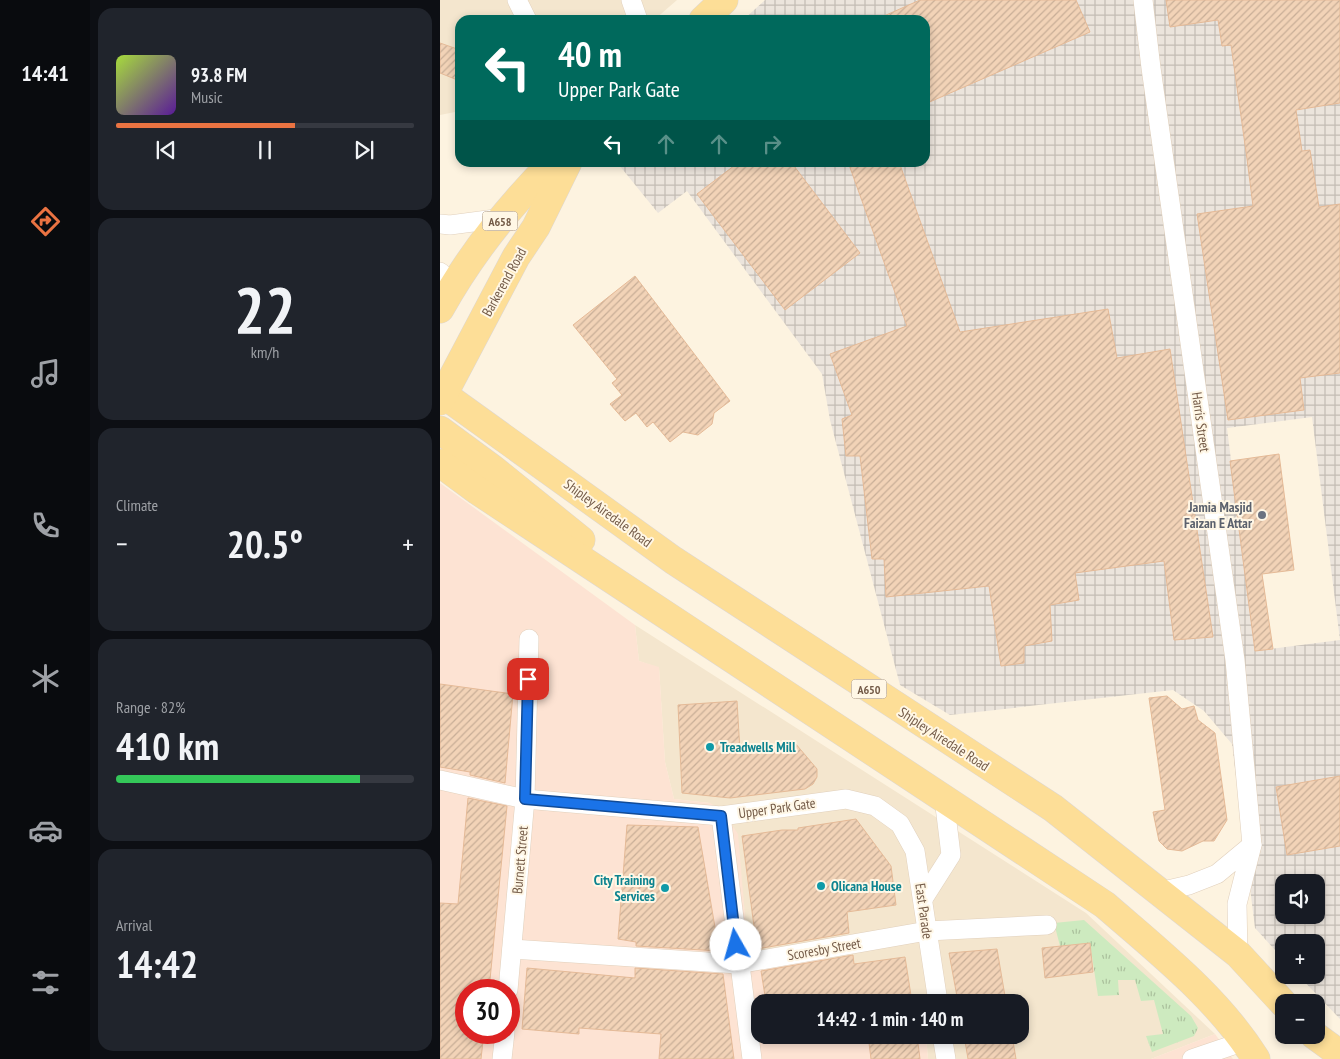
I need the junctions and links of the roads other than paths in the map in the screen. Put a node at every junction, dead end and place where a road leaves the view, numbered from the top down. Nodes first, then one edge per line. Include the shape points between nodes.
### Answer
1 (517, 0) edge
2 (631, 0) edge
3 (724, 0) edge
4 (1143, 0) edge
5 (524, 15) edge
6 (636, 15) edge
7 (708, 15) edge
8 (547, 167) edge
9 (566, 167) edge
10 (503, 218) junction
11 (440, 224) edge
12 (447, 278) edge
13 (440, 309) edge
14 (441, 396) edge
15 (440, 430) edge
16 (440, 463) edge
17 (692, 632) junction
18 (529, 639) dead end
19 (440, 780) edge
20 (944, 798) junction
21 (525, 799) junction
22 (721, 816) junction
23 (900, 824) joint
24 (1252, 845) junction
25 (1159, 892) junction
26 (923, 900) junction
27 (1047, 925) dead end
28 (927, 931) junction
29 (512, 949) junction
30 (1238, 954) junction
31 (738, 964) junction
32 (509, 979) edge
33 (937, 994) edge
34 (1275, 994) edge
35 (1325, 1043) edge
36 (504, 1044) edge
37 (944, 1044) edge
38 (1318, 1044) edge
39 (1251, 1050) edge
40 (1340, 1054) edge
41 (502, 1059) edge
42 (752, 1059) edge
43 (946, 1059) edge
44 (1192, 1059) edge
45 (1326, 1059) edge

1 - 5 street
2 - 6 street
3 - 7 main road
4 - 24 street, Harris Street via 1235,660
8 - 10 main road, A658
9 - 14 main road, Barkerend Road / A658 via 536,227 516,257
10 - 11 street
10 - 12 main road, A658 via 465,265
12 - 13 main road, A658
14 - 25 main road, Shipley Airedale Road / A650 via 674,560 1053,808
15 - 17 main road via 494,469
16 - 17 main road
17 - 20 main road
18 - 21 street, Burnett Street
19 - 21 street, Upper Park Gate
20 - 26 street via 951,855
20 - 39 main road via 1105,905 1195,984
21 - 22 street, Upper Park Gate
21 - 29 street, Burnett Street
22 - 23 street, Upper Park Gate via 846,799 875,806
22 - 31 street
23 - 26 street, East Parade via 915,850
24 - 25 street via 1217,874 1189,886
24 - 30 street, Harris Street via 1237,904
25 - 30 main road, Shipley Airedale Road / A650
26 - 28 street, East Parade
27 - 28 street, Scoresby Street
28 - 31 street, Scoresby Street
28 - 33 street, East Parade
29 - 31 street, Scoresby Street
29 - 32 street, Burnett Street
30 - 34 main road, Shipley Airedale Road / A650
31 - 42 street
35 - 40 main road
36 - 41 street
37 - 43 street
38 - 45 main road
39 - 44 street

